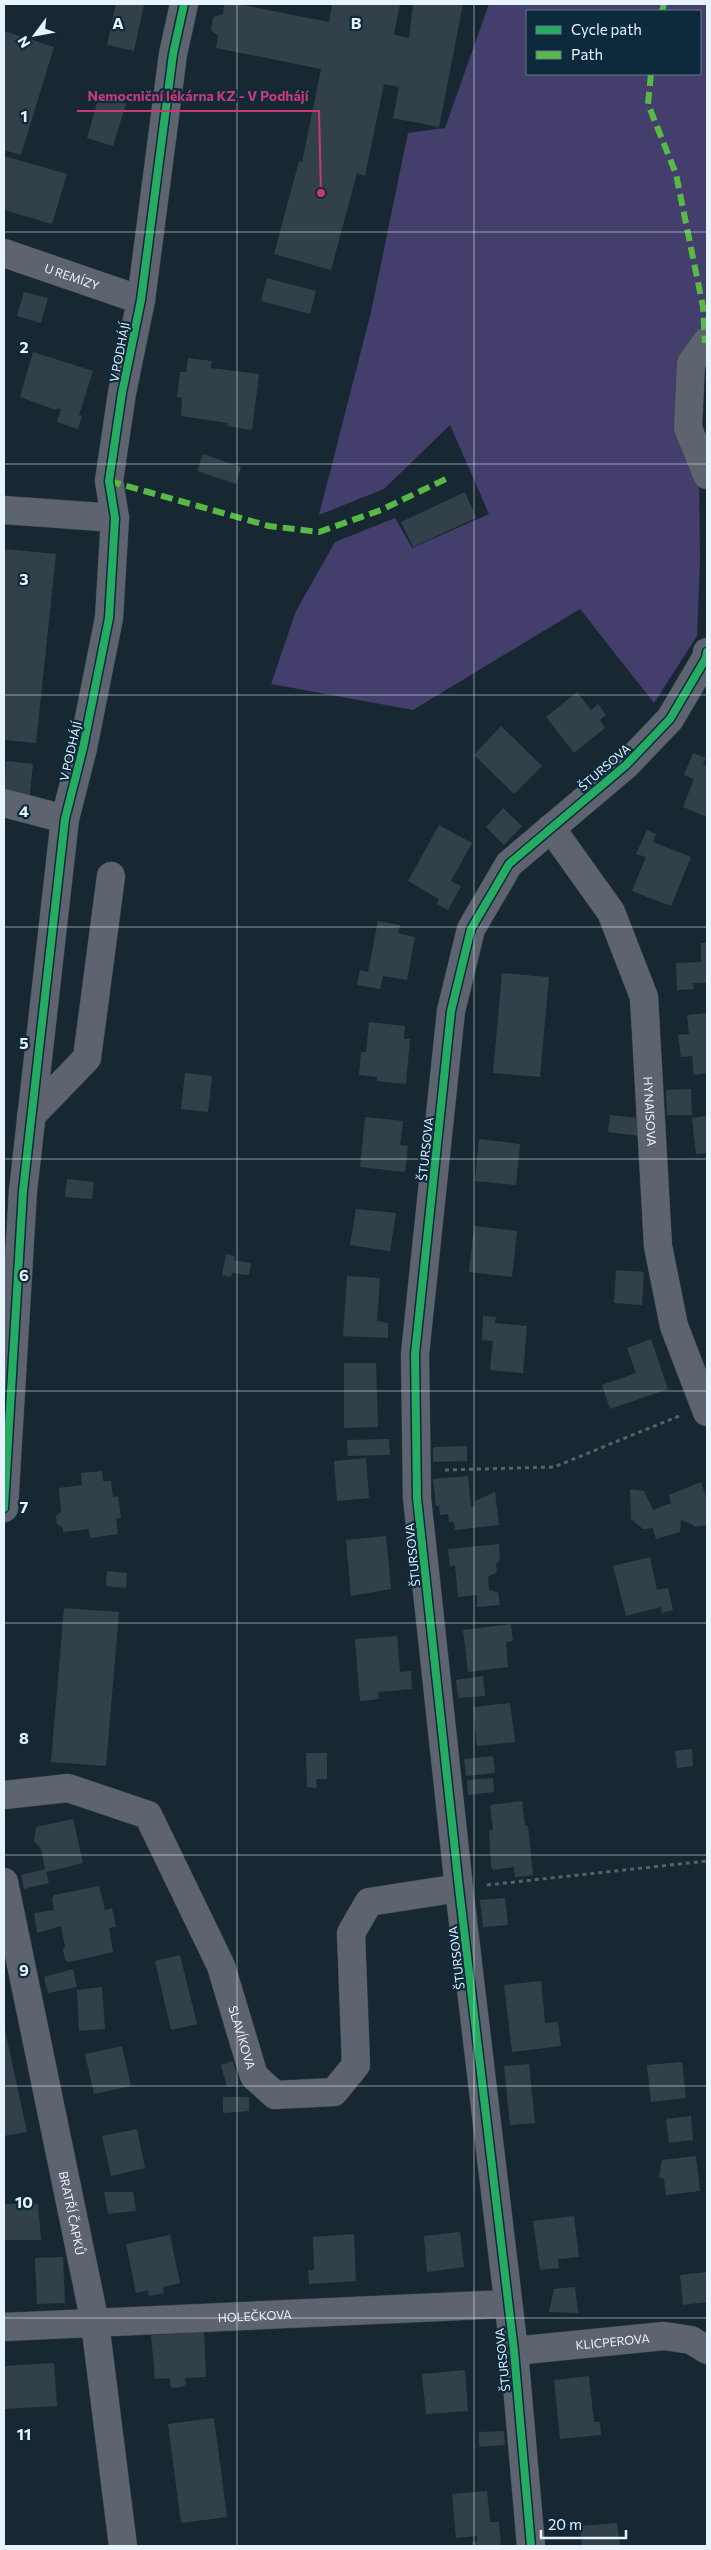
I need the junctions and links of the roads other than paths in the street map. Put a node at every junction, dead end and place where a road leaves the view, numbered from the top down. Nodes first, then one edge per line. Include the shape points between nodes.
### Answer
1 (184, 4) edge
2 (4, 253) edge
3 (141, 300) junction
4 (707, 341) edge
5 (707, 475) edge
6 (4, 510) edge
7 (115, 518) junction
8 (707, 652) edge
9 (4, 803) edge
10 (65, 819) junction
11 (550, 828) junction
12 (110, 876) dead end
13 (32, 1116) junction
14 (706, 1409) edge
15 (4, 1508) edge
16 (4, 1795) edge
17 (4, 1882) edge
18 (459, 1888) junction
19 (507, 2304) junction
20 (95, 2323) junction
21 (4, 2327) edge
22 (707, 2350) edge
23 (514, 2351) junction
24 (123, 2546) edge
25 (531, 2546) edge

1 - 3 street, V PODHÁJÍ via 173,54
2 - 3 street, U REMÍZY
3 - 7 street, V PODHÁJÍ via 109,480
4 - 5 street via 691,363 688,428
6 - 7 street
7 - 10 street, V PODHÁJÍ via 108,618 84,748
8 - 11 street, ŠTURSOVA via 670,719 626,765
9 - 10 street
10 - 13 street, V PODHÁJÍ
11 - 14 street, HYNAISOVA via 611,912 644,997 658,1246 674,1326
11 - 18 street, ŠTURSOVA via 509,864 471,929 451,1011 415,1354 418,1498
12 - 13 street via 87,1058
13 - 15 street, V PODHÁJÍ via 23,1191
16 - 18 street, SLAVÍKOVA via 68,1788 148,1815 221,1966 254,2076 275,2095 334,2092 356,2065 351,1933 369,1902
17 - 20 street, BRATŘÍ ČAPKŮ
18 - 19 street, ŠTURSOVA
19 - 20 street, HOLEČKOVA
19 - 23 street, ŠTURSOVA
20 - 21 street, HOLEČKOVA
20 - 24 street, BRATŘÍ ČAPKŮ
22 - 23 street, KLICPEROVA via 691,2340 664,2336
23 - 25 street, ŠTURSOVA

